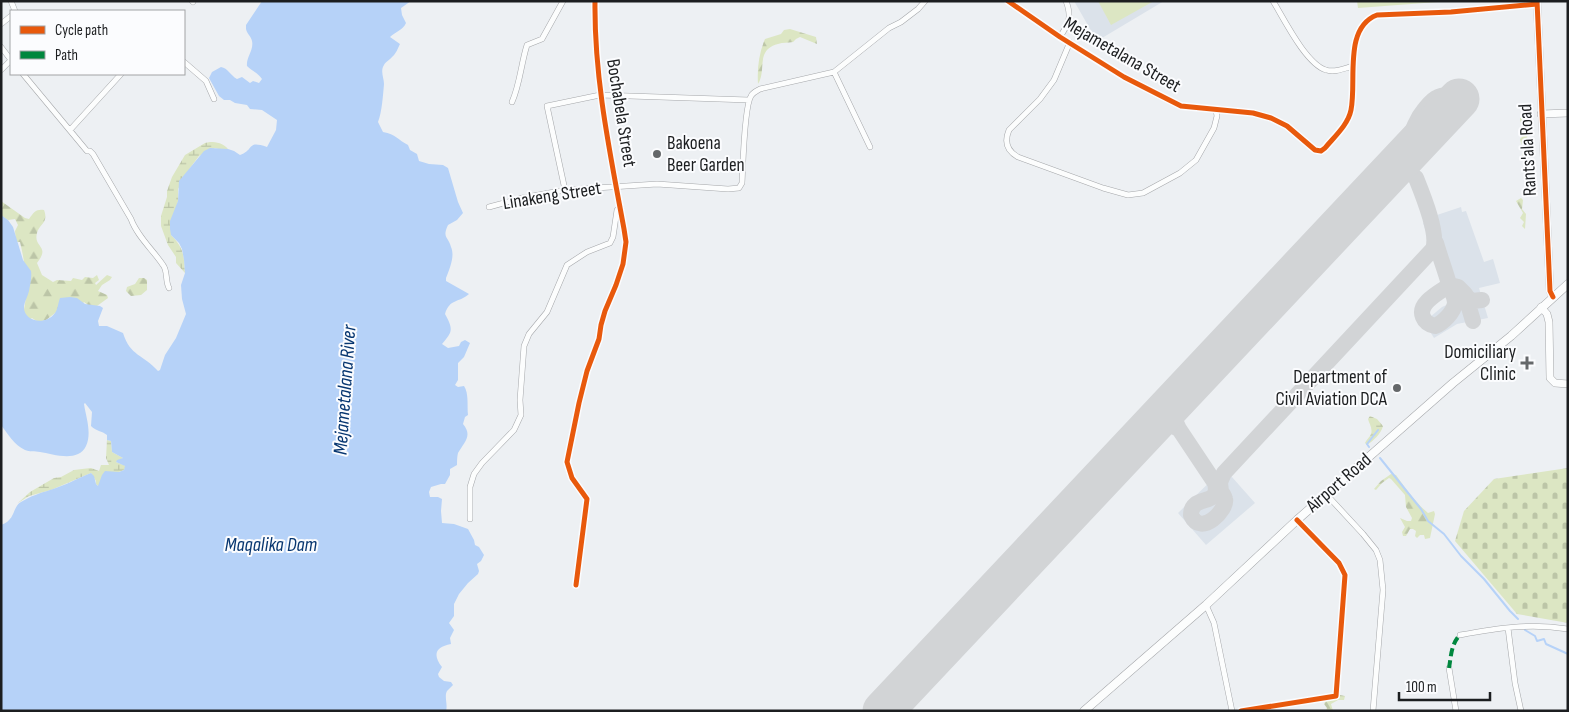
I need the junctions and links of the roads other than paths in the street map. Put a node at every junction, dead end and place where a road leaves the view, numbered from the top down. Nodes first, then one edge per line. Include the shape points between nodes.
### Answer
1 (563, 1) edge
2 (596, 1) edge
3 (925, 1) edge
4 (1008, 1) edge
5 (1066, 1) edge
6 (1273, 1) edge
7 (1537, 2) edge
8 (1060, 37) junction
9 (1070, 42) junction
10 (1, 48) edge
11 (10, 59) edge
12 (10, 61) edge
13 (185, 63) edge
14 (1354, 66) junction
15 (1, 70) edge
16 (834, 72) junction
17 (24, 75) edge
18 (120, 75) edge
19 (600, 95) junction
20 (214, 99) dead end
21 (749, 100) junction
22 (512, 102) dead end
23 (1216, 110) junction
24 (1568, 113) edge
25 (1541, 114) junction
26 (70, 130) junction
27 (870, 146) dead end
28 (617, 187) junction
29 (565, 190) junction
30 (489, 206) dead end
31 (621, 208) junction
32 (1568, 284) edge
33 (169, 288) dead end
34 (1553, 297) junction
35 (1541, 307) junction
36 (1568, 384) edge
37 (1326, 494) junction
38 (470, 518) dead end
39 (1297, 520) junction
40 (576, 585) dead end
41 (1206, 605) junction
42 (1508, 628) junction
43 (1568, 629) edge
44 (1460, 635) dead end
45 (1449, 668) dead end
46 (1084, 711) edge
47 (1232, 711) edge
48 (1241, 711) edge
49 (1373, 711) edge
50 (1456, 711) edge
51 (1521, 711) edge

1 - 22 street via 542,39 527,45
2 - 19 street, Bochabela Street
3 - 16 street
4 - 8 street, Mejametalana Street
5 - 8 street via 1069,19
6 - 14 street via 1311,60 1326,70
7 - 14 street, Mejametalana Street via 1451,12 1377,15 1367,20 1358,32
7 - 25 street, Rants'ala Road
8 - 9 street, Mejametalana Street
9 - 23 street, Mejametalana Street via 1124,77 1181,106
9 - 23 street via 1054,80 1009,130 1006,144 1018,157 1103,188 1128,195 1143,193 1180,173 1196,160 1214,128
10 - 11 street
12 - 15 street
13 - 20 street via 206,81
14 - 23 street, Mejametalana Street via 1349,117 1320,151 1287,126 1270,118
16 - 21 street via 760,89
16 - 27 street
17 - 26 street
18 - 26 street
19 - 21 street
19 - 28 street, Bochabela Street
19 - 29 street via 547,106
21 - 28 street, Linakeng Street via 740,188 656,184
24 - 25 street
25 - 34 street, Rants'ala Road
26 - 33 street via 93,154 134,227 165,266
28 - 29 street, Linakeng Street
28 - 31 street, Bochabela Street
29 - 30 street, Linakeng Street
31 - 38 street, Bochabela Street via 617,210 610,243 567,265 547,312 526,339 521,415 514,430 474,474 470,487
31 - 40 street, Bochabela Street via 626,242 623,264 587,372 567,462 572,478 587,499
32 - 34 main road, Airport Road
34 - 35 main road, Airport Road
35 - 36 street via 1549,322 1550,378 1555,383
35 - 37 main road, Airport Road
37 - 39 main road, Airport Road
37 - 49 street via 1364,534 1380,560 1383,590
39 - 41 main road, Airport Road
39 - 48 street via 1339,563 1345,575 1336,696
41 - 46 main road, Airport Road
41 - 47 street via 1214,623
42 - 43 street via 1524,625
42 - 44 street
42 - 51 street
45 - 50 street

